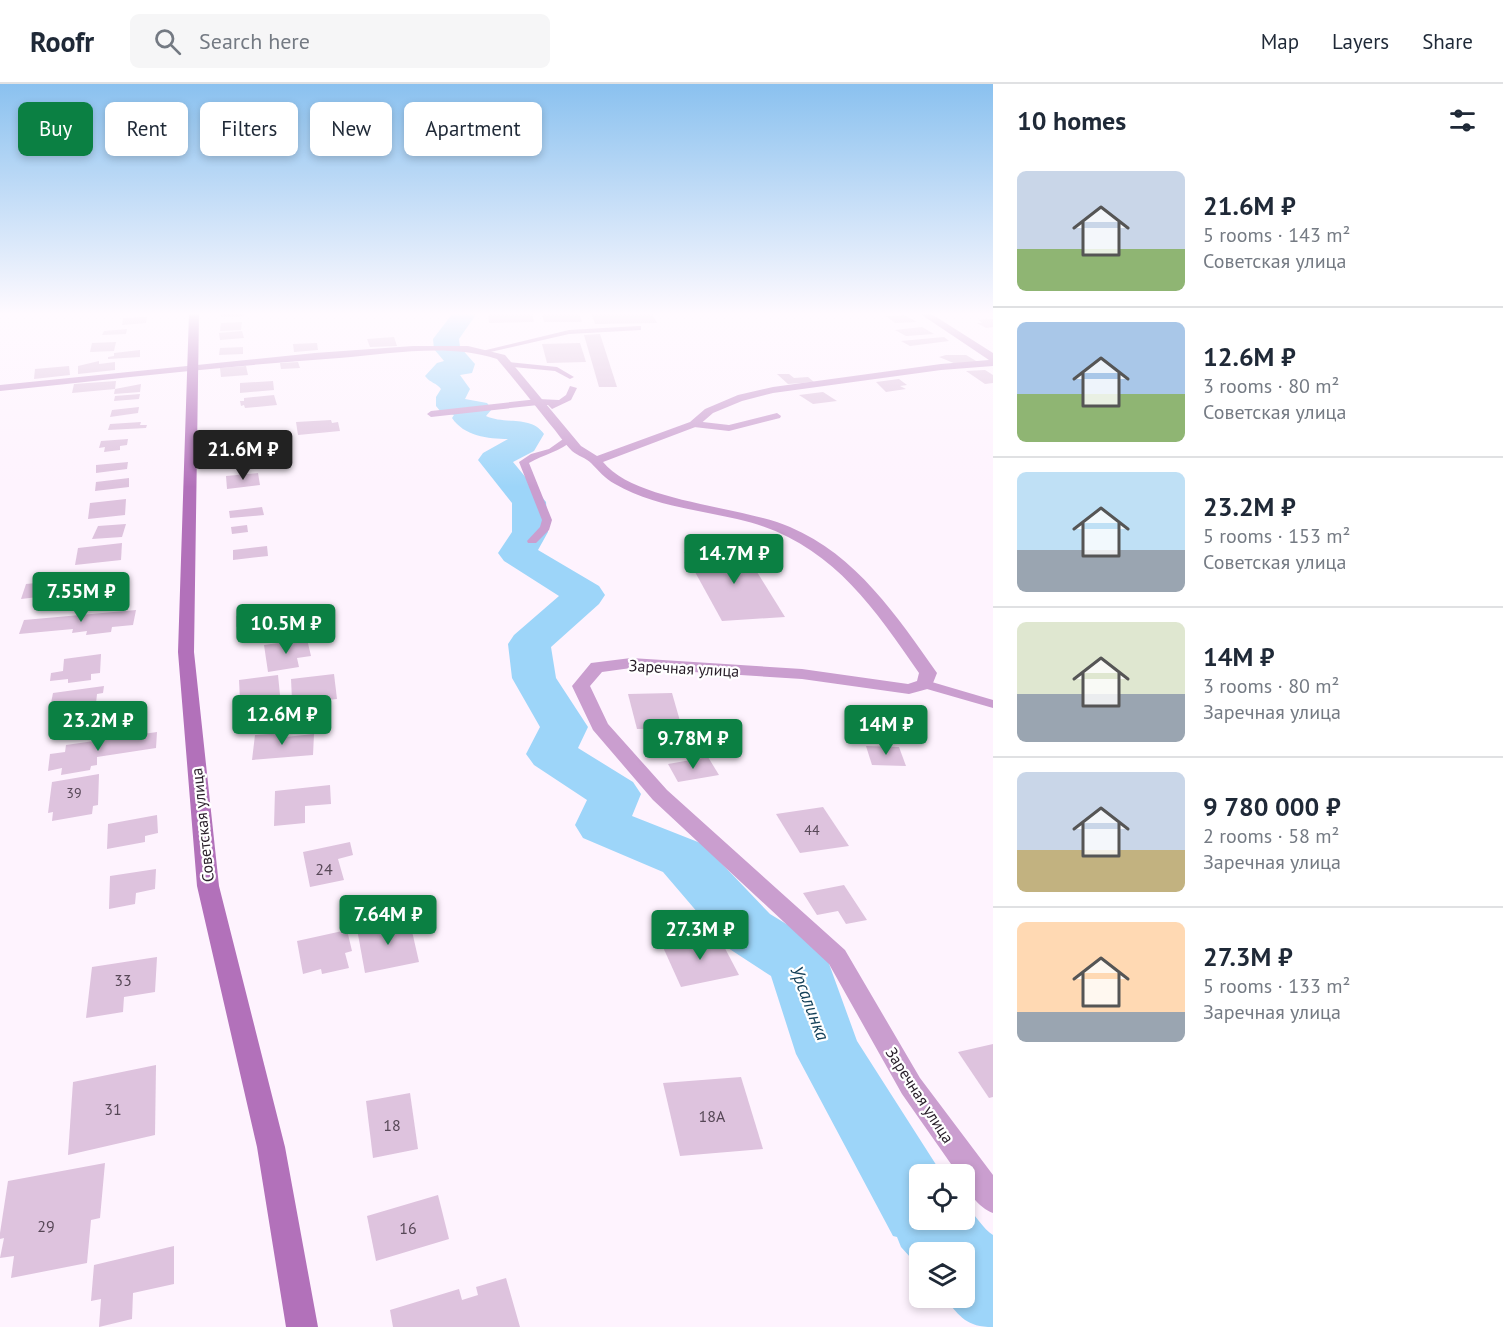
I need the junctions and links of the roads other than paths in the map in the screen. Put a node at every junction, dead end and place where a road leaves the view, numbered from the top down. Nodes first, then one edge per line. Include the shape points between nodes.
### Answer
1 (155, 371) edge
2 (192, 371) edge
3 (513, 371) edge
4 (560, 371) edge
5 (912, 371) edge
6 (570, 377) dead end
7 (0, 388) edge
8 (573, 388) dead end
9 (541, 405) junction
10 (431, 414) dead end
11 (777, 416) dead end
12 (694, 424) junction
13 (569, 439) junction
14 (596, 460) junction
15 (532, 541) dead end
16 (925, 684) junction
17 (993, 704) edge
18 (993, 1199) edge
19 (302, 1327) edge

1 - 7 street
2 - 19 street, Советская улица via 186,652 208,886 271,1147
3 - 9 street
4 - 6 lane
5 - 12 street via 738,398 709,411
8 - 9 lane via 567,400
9 - 10 lane
9 - 13 street
11 - 12 lane via 729,428
12 - 14 street
13 - 14 street
13 - 15 lane via 524,462 547,520 545,528
14 - 16 street via 612,479 650,494 793,532 838,561 869,591 928,673
16 - 17 lane
16 - 18 street, Заречная улица via 909,689 802,674 631,663 597,668 581,686 600,726 660,795 837,957 911,1086

